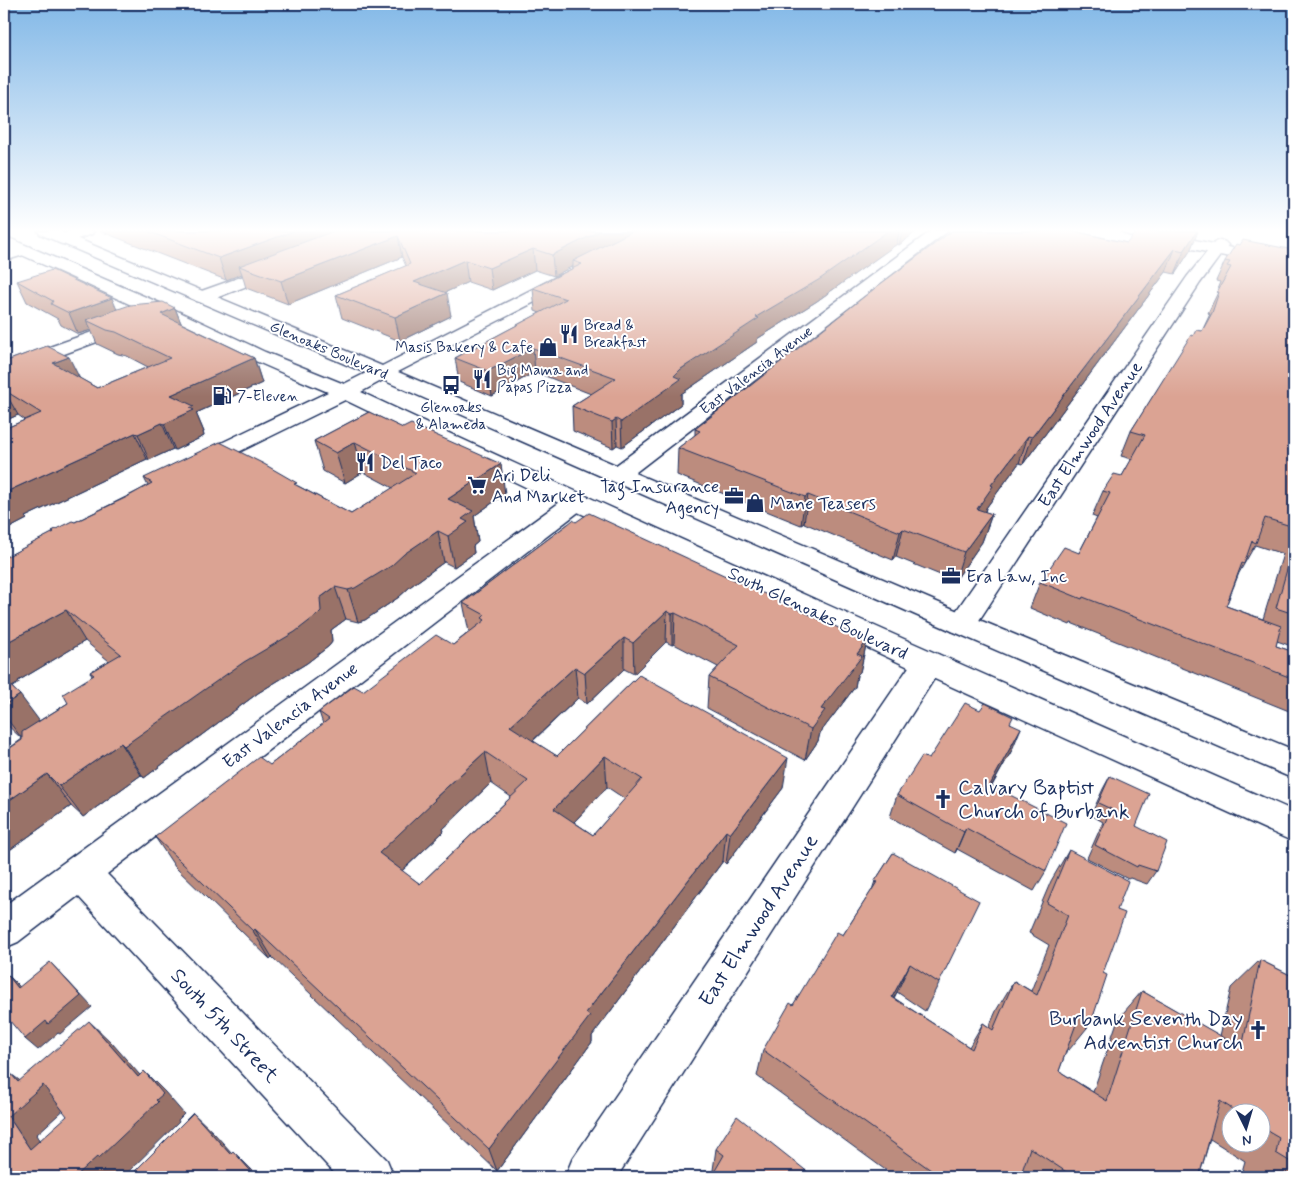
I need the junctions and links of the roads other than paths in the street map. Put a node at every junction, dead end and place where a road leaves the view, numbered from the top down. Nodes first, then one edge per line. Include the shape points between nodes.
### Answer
1 (106, 286) edge
2 (176, 286) edge
3 (232, 286) edge
4 (552, 286) edge
5 (869, 286) edge
6 (1191, 286) edge
7 (202, 297) junction
8 (163, 311) junction
9 (4, 370) edge
10 (381, 373) junction
11 (345, 392) junction
12 (176, 474) edge
13 (619, 474) junction
14 (576, 502) junction
15 (962, 624) junction
16 (928, 663) junction
17 (1294, 765) edge
18 (1294, 827) edge
19 (80, 872) junction
20 (4, 929) edge
21 (370, 1177) edge
22 (589, 1177) edge

1 - 8 main road, Glenoaks Boulevard
2 - 7 main road, Glenoaks Boulevard
3 - 7 main road
4 - 10 main road
5 - 13 main road, East Valencia Avenue
6 - 15 main road, East Elmwood Avenue
7 - 10 main road, Glenoaks Boulevard
8 - 9 main road
8 - 11 main road, Glenoaks Boulevard
10 - 11 main road
10 - 13 main road, Glenoaks Boulevard
11 - 12 main road
11 - 14 main road, South Glenoaks Boulevard
13 - 15 main road
14 - 16 main road, South Glenoaks Boulevard
14 - 19 main road, East Valencia Avenue
15 - 17 main road
16 - 18 main road, South Glenoaks Boulevard
16 - 22 main road, East Elmwood Avenue
19 - 20 main road, East Valencia Avenue
19 - 21 main road, South 5th Street

